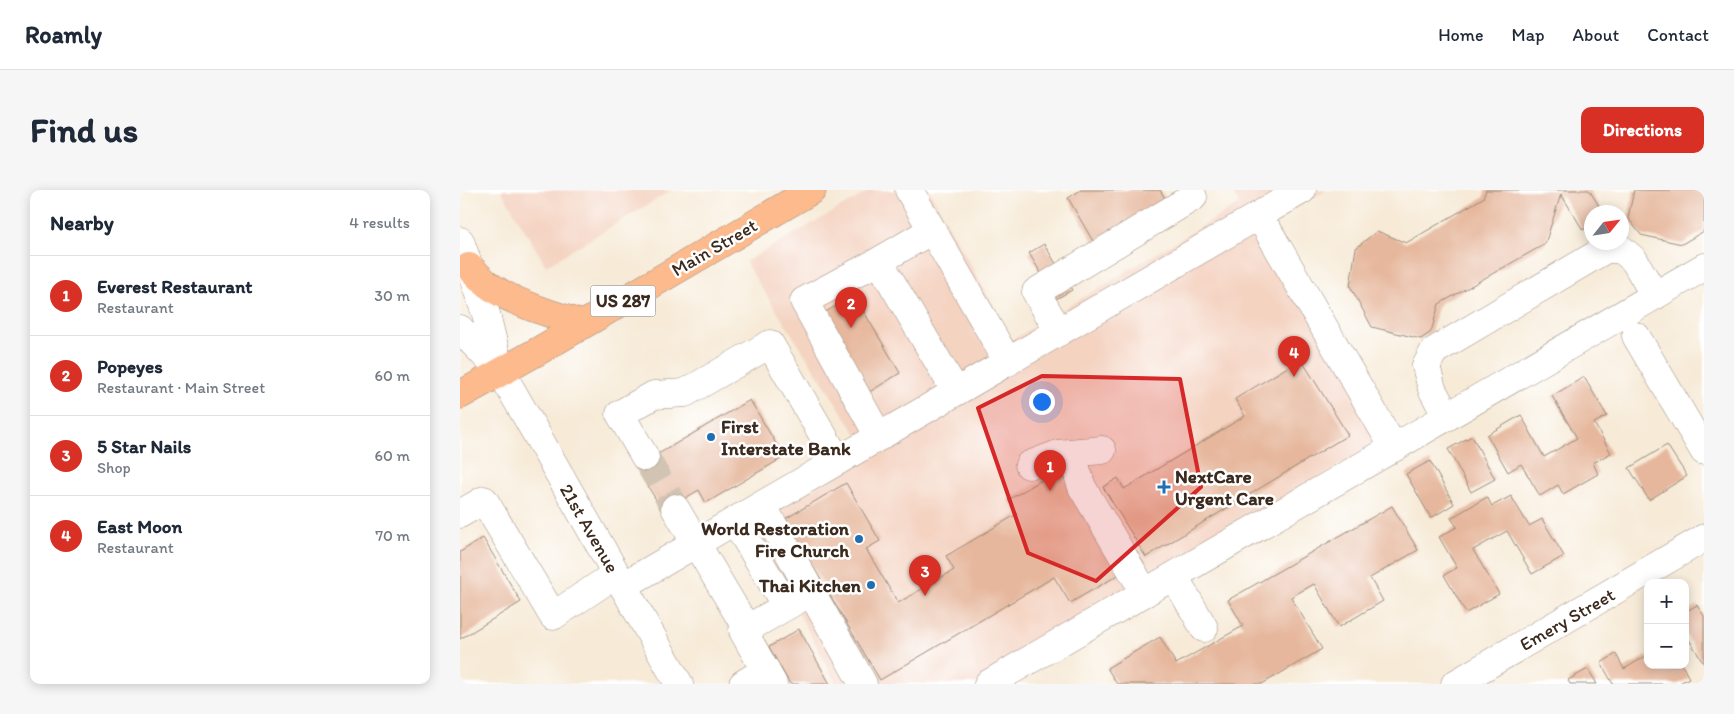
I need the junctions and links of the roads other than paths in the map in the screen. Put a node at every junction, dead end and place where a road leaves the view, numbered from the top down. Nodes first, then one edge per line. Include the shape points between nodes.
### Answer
1 (812, 190) edge
2 (909, 190) edge
3 (1302, 190) edge
4 (1193, 197) dead end
5 (1269, 203) edge
6 (932, 230) junction
7 (460, 241) edge
8 (879, 260) junction
9 (469, 267) junction
10 (1704, 268) edge
11 (1655, 296) junction
12 (582, 324) junction
13 (460, 329) edge
14 (1059, 332) junction
15 (1636, 336) dead end
16 (1008, 362) junction
17 (501, 372) junction
18 (956, 392) junction
19 (460, 395) edge
20 (1447, 417) junction
21 (880, 437) junction
22 (1394, 448) junction
23 (1102, 450) dead end
24 (1704, 450) edge
25 (1071, 453) junction
26 (645, 457) tunnel mouth
27 (838, 461) junction
28 (1029, 465) dead end
29 (762, 505) junction
30 (675, 508) tunnel mouth
31 (460, 514) edge
32 (735, 521) junction
33 (1704, 538) edge
34 (696, 544) junction
35 (1174, 576) junction
36 (620, 580) junction
37 (811, 592) junction
38 (1146, 593) junction
39 (786, 606) junction
40 (1204, 628) dead end
41 (747, 629) junction
42 (770, 677) edge
43 (679, 684) edge
44 (743, 684) edge
45 (863, 684) edge
46 (988, 684) edge
47 (1455, 684) edge

1 - 12 highway, Main Street / US 287
2 - 6 street
3 - 5 street
4 - 14 street via 1036,292
5 - 14 street
5 - 22 street
6 - 8 street
6 - 16 street
7 - 9 street, 21st Avenue
8 - 18 street
8 - 21 street via 804,301
9 - 12 highway via 486,284 512,298
9 - 17 street, 21st Avenue via 486,314
10 - 11 street
11 - 20 street
11 - 20 street via 1634,260 1621,249 1606,249 1434,351 1426,366 1432,389
12 - 17 highway, Main Street / US 287
13 - 17 street, 21st Avenue
14 - 16 street
15 - 24 street
16 - 18 street
17 - 19 highway, Main Street / US 287
17 - 36 street, 21st Avenue
18 - 21 street
20 - 22 street
21 - 27 street
22 - 35 street
23 - 25 street
25 - 28 street via 1058,454
25 - 38 street via 1082,487
26 - 27 street via 620,414 654,394 685,394 770,344
27 - 29 street
29 - 32 street
29 - 37 street
30 - 34 street
31 - 36 street via 484,500 553,616
32 - 34 street
32 - 39 street
33 - 47 street, Emery Street
34 - 36 street
34 - 41 street
35 - 38 street
35 - 40 street
36 - 43 street, 21st Avenue
37 - 39 street
37 - 45 street
38 - 46 street
39 - 41 street
41 - 42 street via 743,631
42 - 44 street

